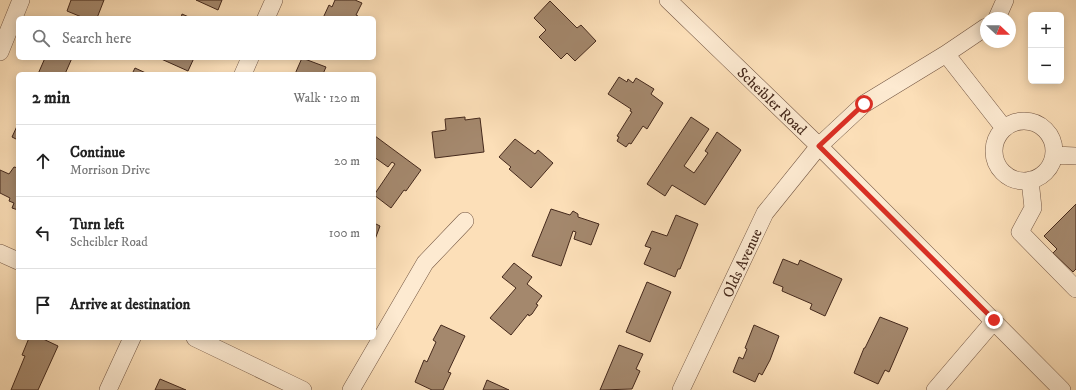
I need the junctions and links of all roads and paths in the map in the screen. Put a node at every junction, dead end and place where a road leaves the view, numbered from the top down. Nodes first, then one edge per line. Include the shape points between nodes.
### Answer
1 (21, 0) edge
2 (274, 0) edge
3 (668, 0) edge
4 (1005, 0) edge
5 (1000, 12) edge
6 (267, 16) edge
7 (980, 31) edge
8 (0, 52) edge
9 (946, 54) junction
10 (249, 60) edge
11 (244, 72) edge
12 (1004, 128) junction
13 (819, 146) junction
14 (1054, 155) junction
15 (1076, 156) edge
16 (1030, 180) junction
17 (465, 221) dead end
18 (0, 253) edge
19 (16, 259) edge
20 (1076, 289) edge
21 (994, 320) junction
22 (131, 340) edge
23 (199, 340) edge
24 (108, 390) edge
25 (303, 390) edge
26 (351, 390) edge
27 (681, 390) edge
28 (935, 390) edge
29 (1062, 390) edge

1 - 8 street
2 - 6 street
3 - 13 street, Scheibler Road
4 - 5 street
7 - 9 street, Olds Avenue
9 - 12 street
9 - 13 street, Olds Avenue via 864,104
10 - 11 street
12 - 14 street via 1021,120 1039,124 1051,137
12 - 16 street via 995,145 994,155 997,164 1010,178
13 - 21 street, Scheibler Road
13 - 27 street, Olds Avenue via 765,213
14 - 15 street
14 - 16 street via 1046,172 1039,178
16 - 20 street via 1033,208 1020,232
17 - 26 street via 425,263
18 - 19 street
21 - 28 street
21 - 29 street, Scheibler Road
22 - 24 street
23 - 25 street

